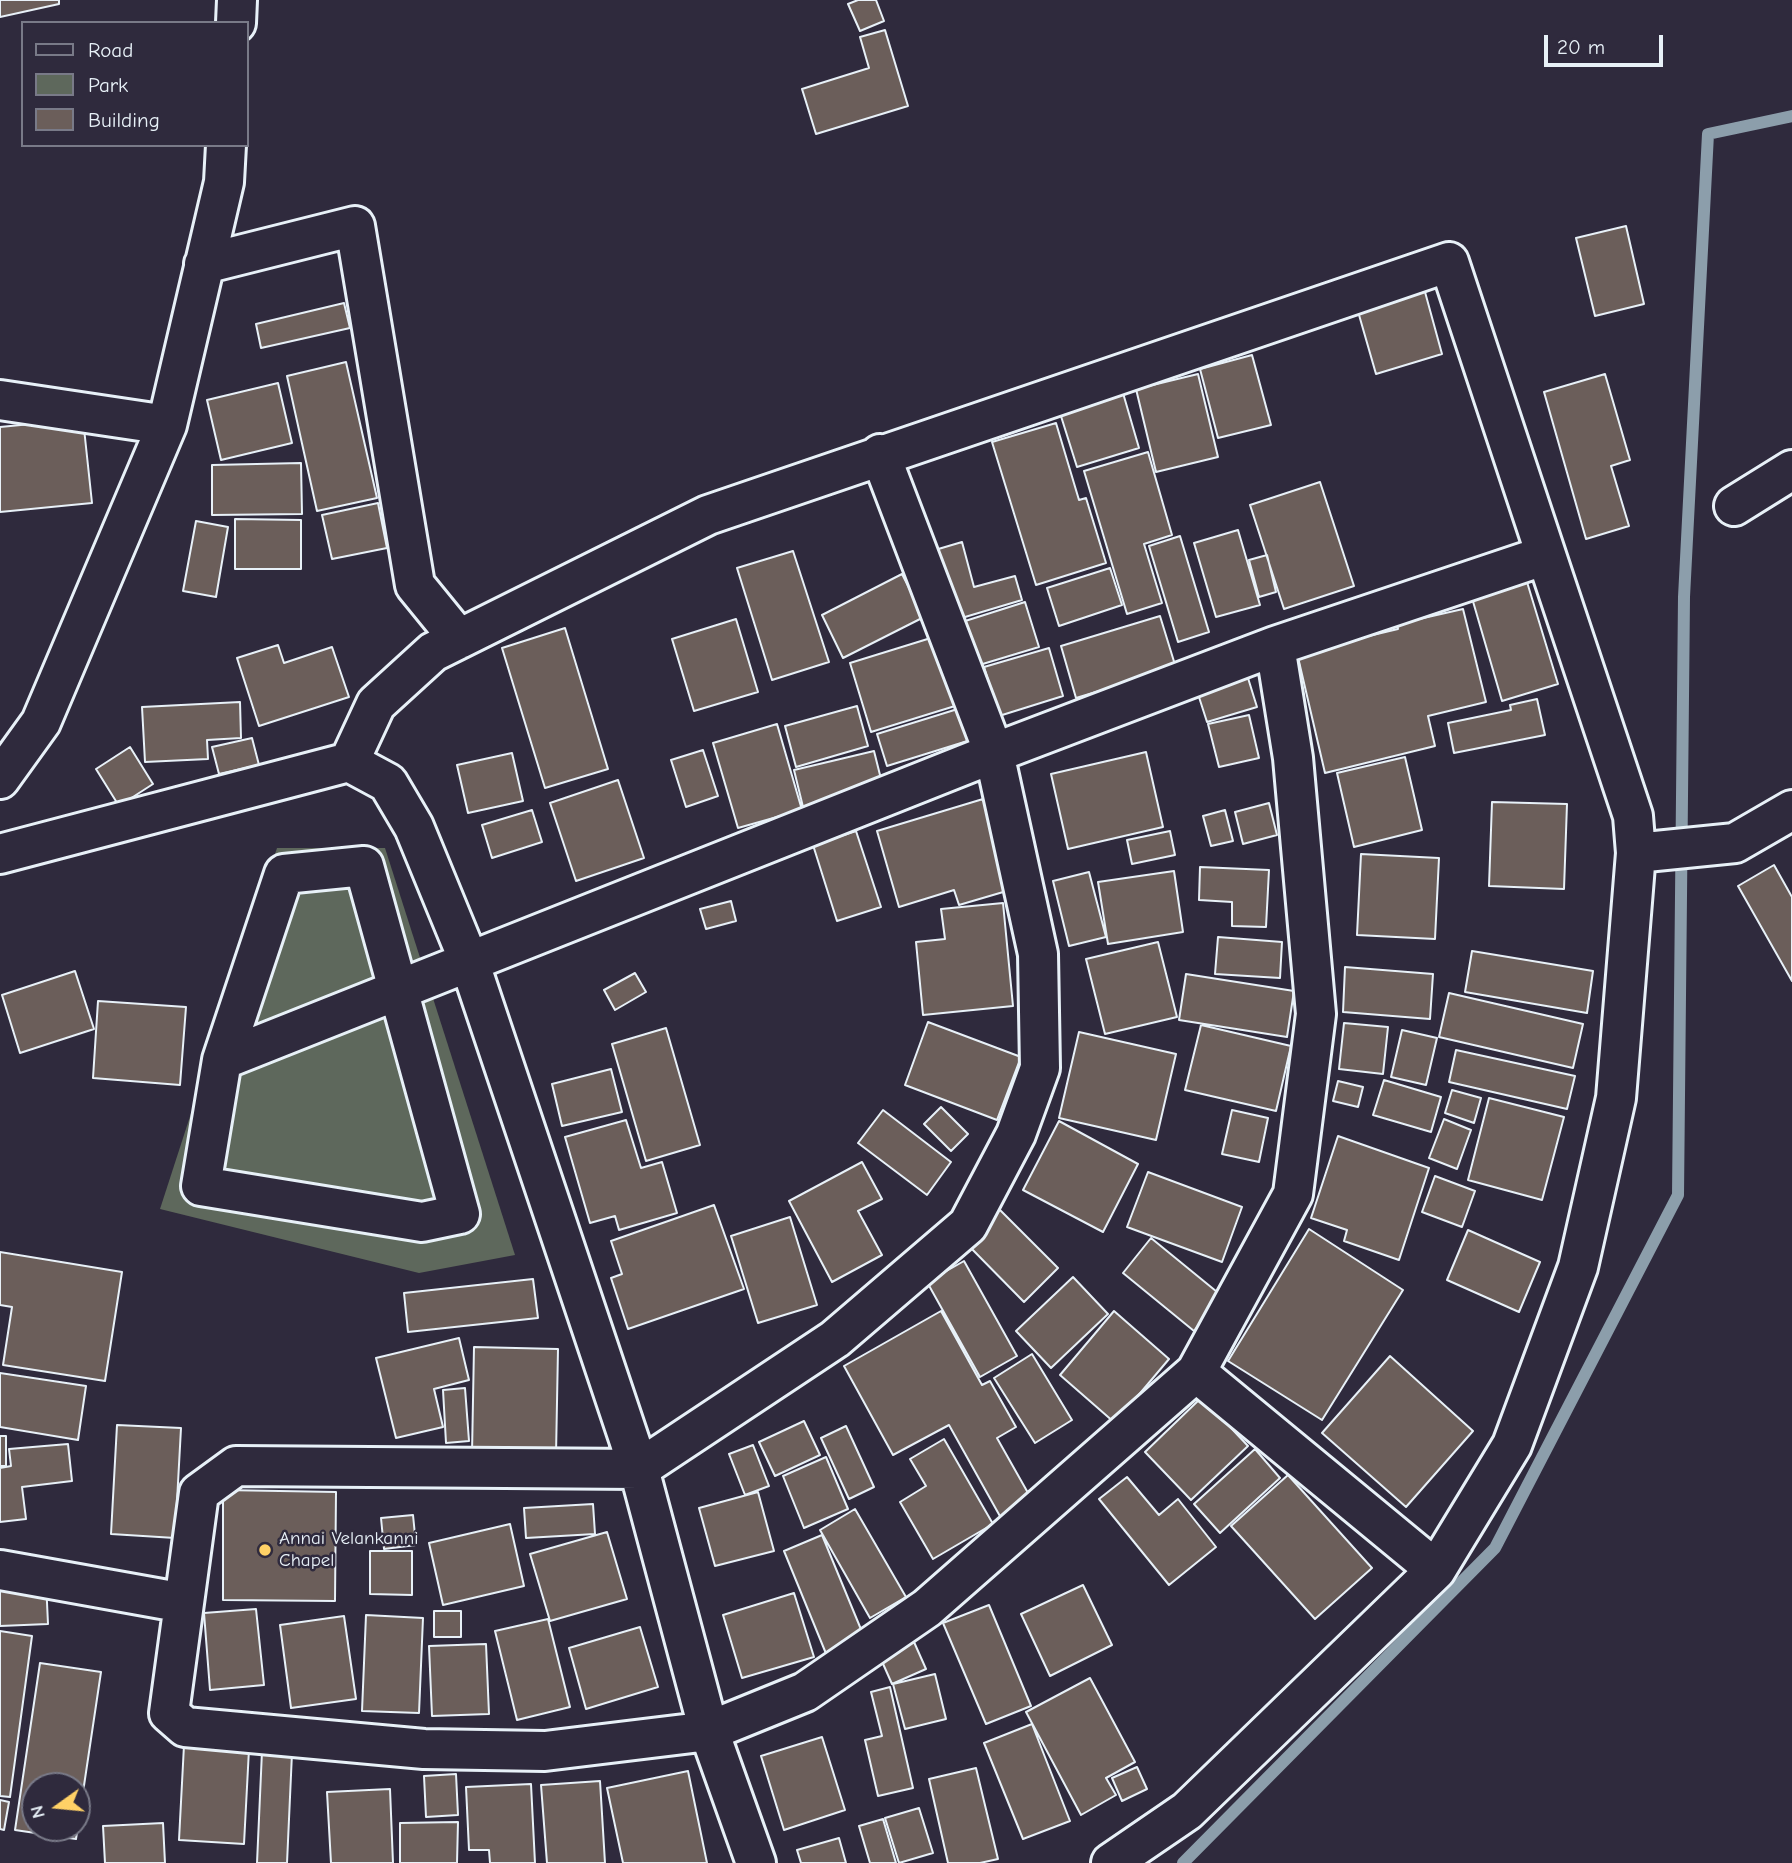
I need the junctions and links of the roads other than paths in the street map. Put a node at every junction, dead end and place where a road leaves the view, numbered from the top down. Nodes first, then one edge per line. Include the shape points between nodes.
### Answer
1 (237, 0) edge
2 (236, 21) edge
3 (226, 147) edge
4 (204, 264) junction
5 (0, 400) edge
6 (167, 425) junction
7 (880, 454) junction
8 (1792, 470) edge
9 (1734, 506) dead end
10 (1546, 555) junction
11 (459, 639) junction
12 (1275, 646) junction
13 (994, 753) junction
14 (349, 762) junction
15 (0, 779) edge
16 (1792, 810) edge
17 (1636, 853) junction
18 (0, 854) edge
19 (469, 961) junction
20 (397, 991) junction
21 (222, 1060) junction
22 (1196, 1372) junction
23 (639, 1469) junction
24 (0, 1570) edge
25 (1436, 1570) junction
26 (184, 1603) junction
27 (709, 1731) junction
28 (756, 1863) edge
29 (1111, 1863) edge

1 - 2 street
3 - 4 street via 224,182
4 - 6 street
4 - 11 street via 355,226 415,585
5 - 6 street
6 - 15 street via 41,722
7 - 10 street via 1449,262
7 - 11 street via 708,515
7 - 13 street
8 - 9 street
10 - 12 street
10 - 17 street via 1633,816
11 - 14 street via 433,652 376,705
12 - 13 street
12 - 22 street via 1293,758 1316,1014 1293,1194
13 - 19 street
13 - 23 street via 1038,954 1040,1068 1016,1134 968,1225 835,1339
14 - 18 street
14 - 19 street via 388,783 395,794 414,827
16 - 17 street via 1735,843
17 - 25 street via 1616,1098 1578,1267 1512,1445
19 - 20 street
19 - 23 street
20 - 21 street
20 - 21 street via 364,866 284,874
20 - 21 street via 460,1214 422,1222 201,1186
22 - 25 street
22 - 27 street via 927,1608 805,1692
23 - 26 street via 236,1466 199,1493
23 - 27 street
24 - 26 street
25 - 29 street via 1187,1811
26 - 27 street via 169,1713 185,1727 424,1749 545,1751
27 - 28 street

